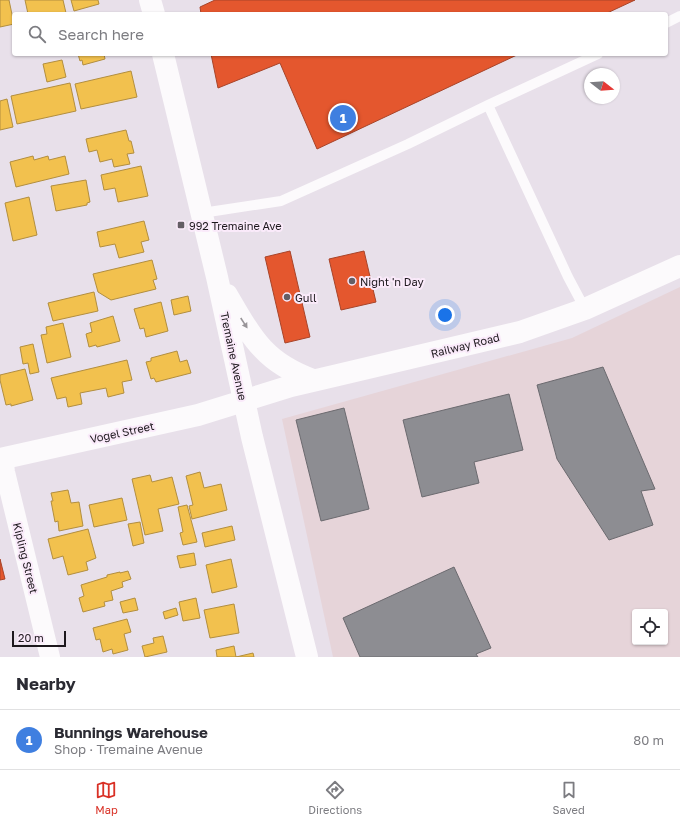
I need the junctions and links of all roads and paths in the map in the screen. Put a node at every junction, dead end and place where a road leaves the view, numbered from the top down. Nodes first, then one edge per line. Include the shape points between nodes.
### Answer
1 (150, 0) edge
2 (153, 12) edge
3 (680, 16) edge
4 (668, 22) edge
5 (163, 56) edge
6 (594, 56) edge
7 (488, 105) junction
8 (202, 213) junction
9 (680, 266) edge
10 (217, 277) junction
11 (585, 309) junction
12 (312, 380) junction
13 (243, 401) junction
14 (1, 458) edge
15 (50, 657) edge
16 (307, 657) edge

1 - 2 main road
3 - 4 lane
5 - 8 main road, Tremaine Avenue
6 - 7 lane
7 - 8 lane via 281,201
7 - 11 lane
8 - 10 main road, Tremaine Avenue
9 - 11 main road, Railway Road
10 -> 12 main road via 242,321 262,349 279,364
10 - 13 main road, Tremaine Avenue
11 - 12 main road, Railway Road via 520,332
12 - 13 main road, Railway Road
13 - 14 main road, Vogel Street via 198,415
13 - 16 main road, Tremaine Avenue
14 - 15 street, Kipling Street

